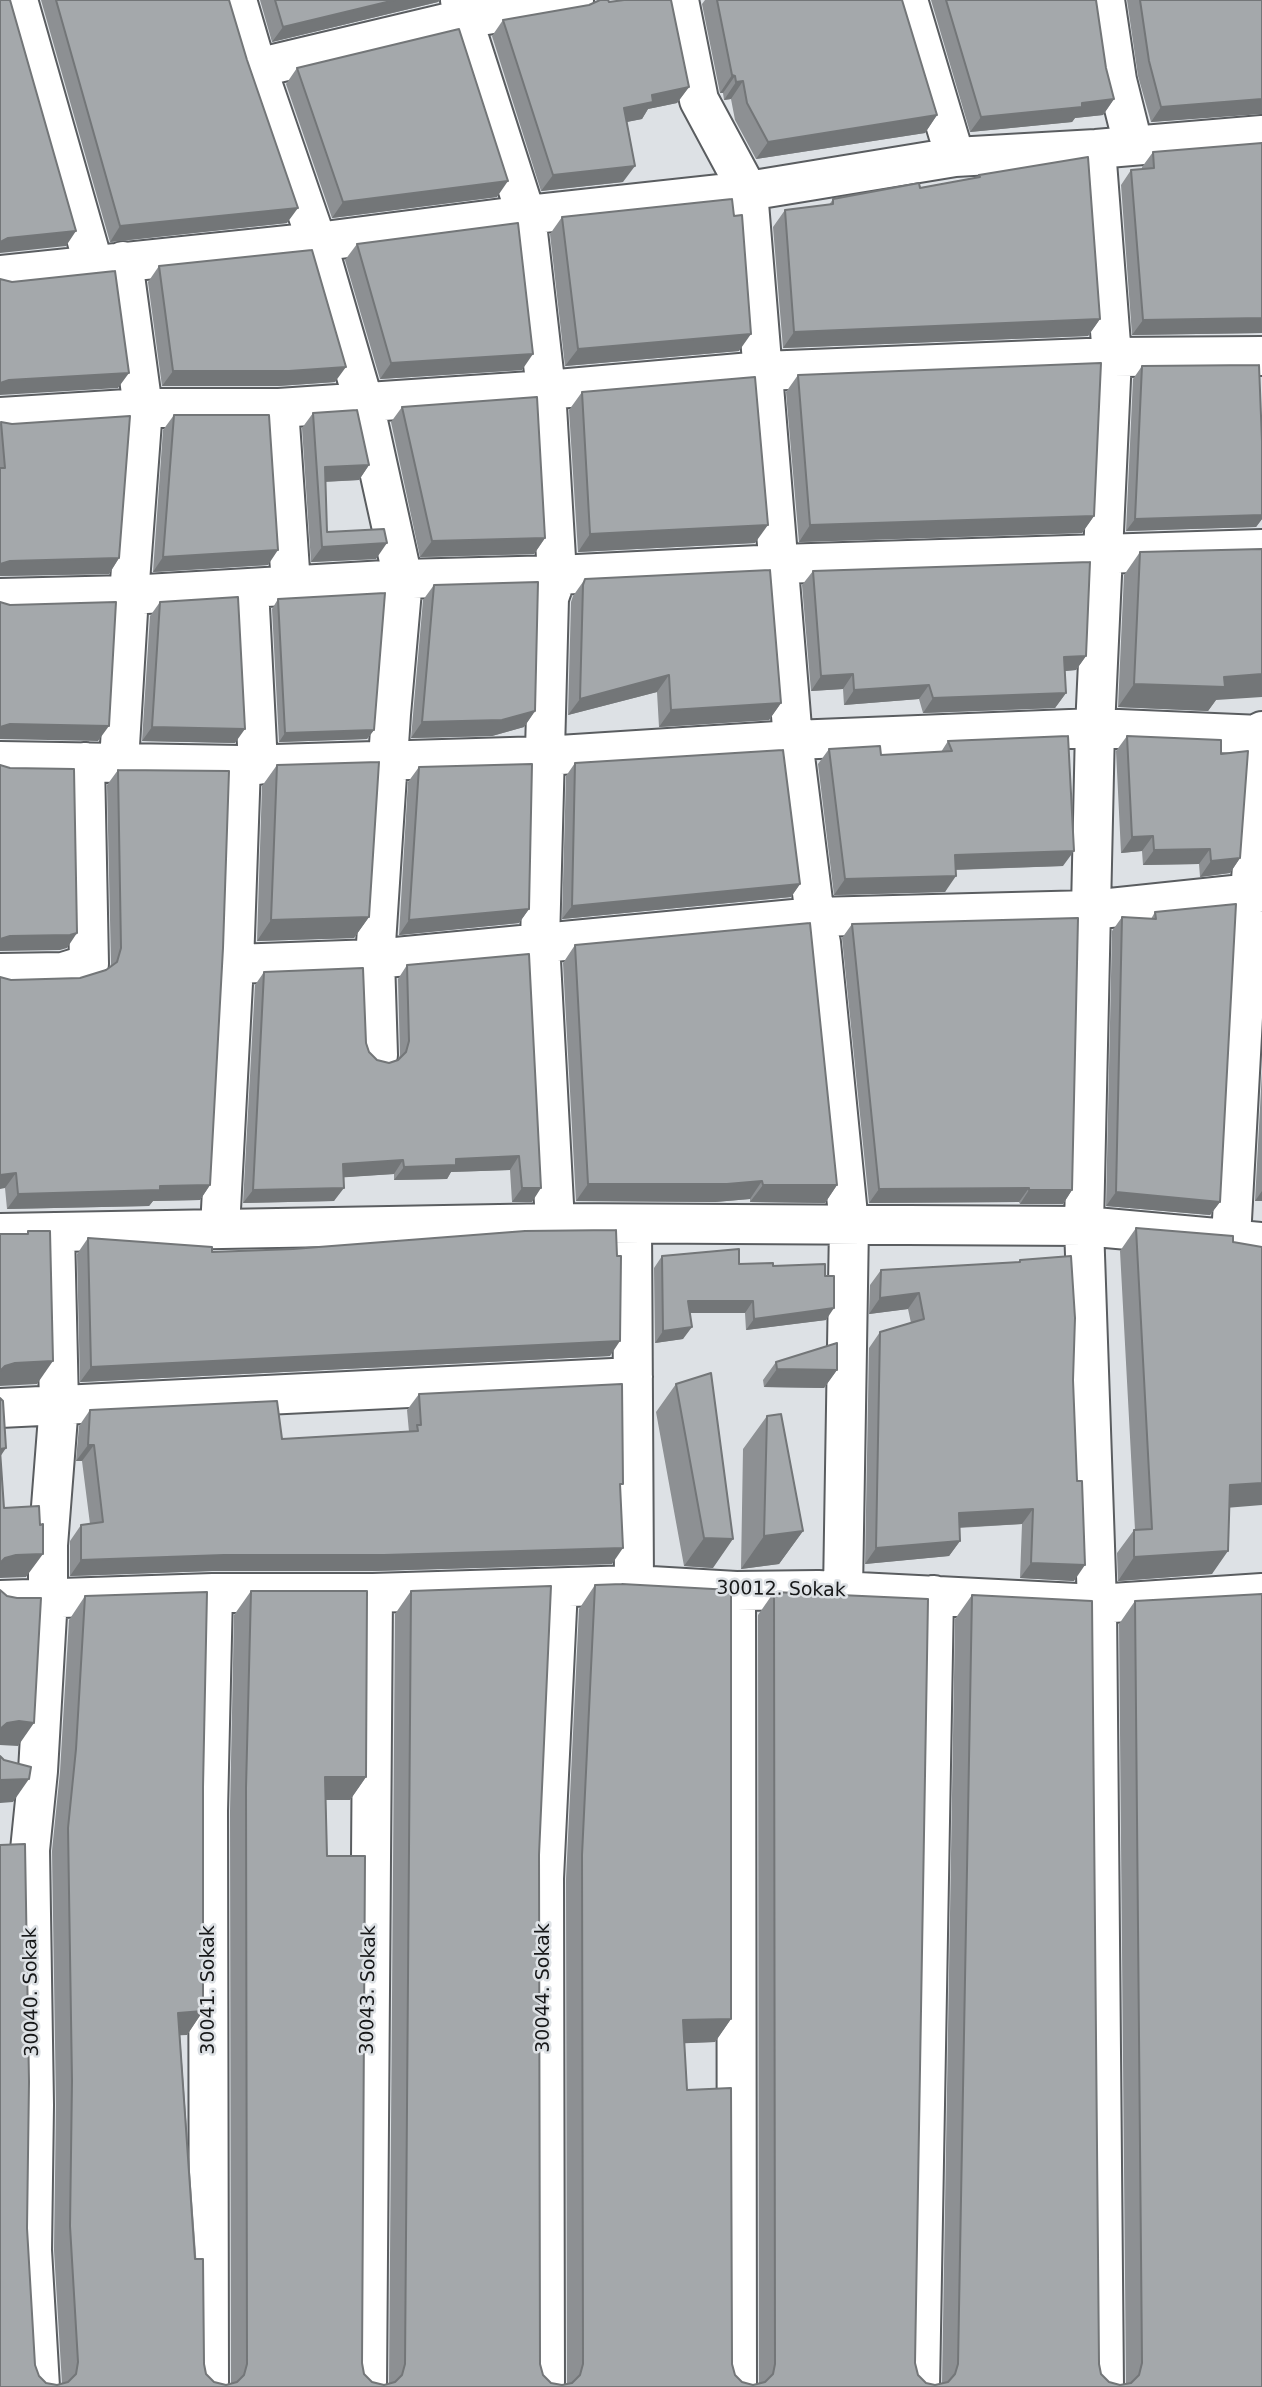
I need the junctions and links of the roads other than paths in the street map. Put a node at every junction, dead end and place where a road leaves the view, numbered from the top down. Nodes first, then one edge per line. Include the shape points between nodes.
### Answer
1 (18, 0) edge
2 (237, 0) edge
3 (574, 0) edge
4 (679, 0) edge
5 (908, 0) edge
6 (1105, 0) edge
7 (462, 10) edge
8 (257, 68) junction
9 (1262, 135) edge
10 (1133, 144) junction
11 (1096, 149) junction
12 (955, 157) junction
13 (748, 191) junction
14 (526, 215) junction
15 (317, 242) junction
16 (108, 264) junction
17 (0, 275) edge
18 (1262, 356) edge
19 (1112, 357) junction
20 (763, 371) junction
21 (546, 390) junction
22 (364, 403) junction
23 (143, 408) junction
24 (279, 408) junction
25 (0, 417) edge
26 (1262, 549) edge
27 (1101, 554) junction
28 (780, 564) junction
29 (556, 575) junction
30 (403, 579) junction
31 (291, 585) junction
32 (249, 588) junction
33 (129, 595) junction
34 (0, 598) edge
35 (1095, 728) junction
36 (1262, 733) edge
37 (793, 740) junction
38 (544, 756) junction
39 (389, 760) junction
40 (0, 761) edge
41 (102, 762) junction
42 (249, 765) junction
43 (1256, 892) edge
44 (1091, 910) junction
45 (815, 917) junction
46 (540, 942) junction
47 (375, 958) junction
48 (234, 964) junction
49 (0, 973) edge
50 (378, 1055) dead end
51 (555, 1223) junction
52 (632, 1224) junction
53 (849, 1225) junction
54 (1084, 1226) junction
55 (220, 1228) junction
56 (55, 1232) junction
57 (0, 1233) edge
58 (1247, 1240) edge
59 (633, 1377) junction
60 (59, 1404) junction
61 (0, 1408) edge
62 (634, 1584) junction
63 (558, 1588) junction
64 (736, 1591) junction
65 (843, 1591) junction
66 (213, 1593) junction
67 (373, 1593) junction
68 (1262, 1593) edge
69 (934, 1595) junction
70 (48, 1597) junction
71 (0, 1600) edge
72 (1097, 1604) junction
73 (0, 1766) edge
74 (38, 1771) junction
75 (15, 1852) edge
76 (40, 2387) edge
77 (209, 2387) edge
78 (367, 2387) edge
79 (545, 2387) edge
80 (737, 2387) edge
81 (920, 2387) edge
82 (1104, 2387) edge

1 - 16 street
2 - 8 street
3 - 7 street
4 - 13 street via 699,100
5 - 12 street
6 - 10 street
7 - 8 street
7 - 14 street
8 - 15 street
9 - 10 street
10 - 11 street
11 - 12 street
11 - 19 street
12 - 13 street
13 - 14 street
13 - 20 street
14 - 15 street
14 - 21 street
15 - 16 street
15 - 22 street
16 - 17 street
16 - 23 street
18 - 19 street
19 - 20 street
19 - 27 street
20 - 21 street
20 - 28 street
21 - 22 street
21 - 29 street
22 - 24 street
22 - 30 street
23 - 24 street
23 - 25 street
23 - 33 street
24 - 31 street
26 - 27 street
27 - 28 street
27 - 35 street
28 - 29 street
28 - 37 street
29 - 30 street
29 - 38 street via 549,598
30 - 31 street
30 - 39 street
31 - 32 street
32 - 33 street
32 - 42 street
33 - 34 street
33 - 41 street
35 - 36 street
35 - 37 street
35 - 44 street
36 - 43 street
37 - 38 street
37 - 45 street
38 - 39 street
38 - 46 street
39 - 42 street
39 - 47 street
40 - 41 street
41 - 42 street
41 - 49 street via 89,964 63,972
42 - 48 street
43 - 44 street
43 - 58 street
44 - 45 street
44 - 54 street
45 - 46 street
45 - 53 street
46 - 47 street
46 - 51 street
47 - 48 street
47 - 50 street
48 - 55 street
51 - 52 street
51 - 55 street
52 - 53 street
52 - 59 street
53 - 54 street
53 - 65 street
54 - 58 street
54 - 72 street
55 - 56 street
56 - 57 street
56 - 60 street, 30040. Sokak
59 - 60 street
59 - 62 street
60 - 61 street
60 - 70 street, 30040. Sokak
62 - 63 street, 30012. Sokak
62 - 64 street, 30012. Sokak
63 - 67 street, 30012. Sokak
63 - 79 street, 30044. Sokak via 544,1878
64 - 65 street, 30012. Sokak
64 - 80 street
65 - 69 street, 30012. Sokak
66 - 67 street, 30012. Sokak
66 - 70 street, 30012. Sokak
66 - 77 street, 30041. Sokak via 208,1811
67 - 78 street, 30043. Sokak
68 - 72 street, 30012. Sokak
69 - 72 street, 30012. Sokak
69 - 81 street
70 - 71 street, 30012. Sokak
70 - 74 street, 30040. Sokak
72 - 82 street
73 - 74 street
74 - 75 street, 30040. Sokak
75 - 76 street, 30040. Sokak via 34,2105 32,2250

